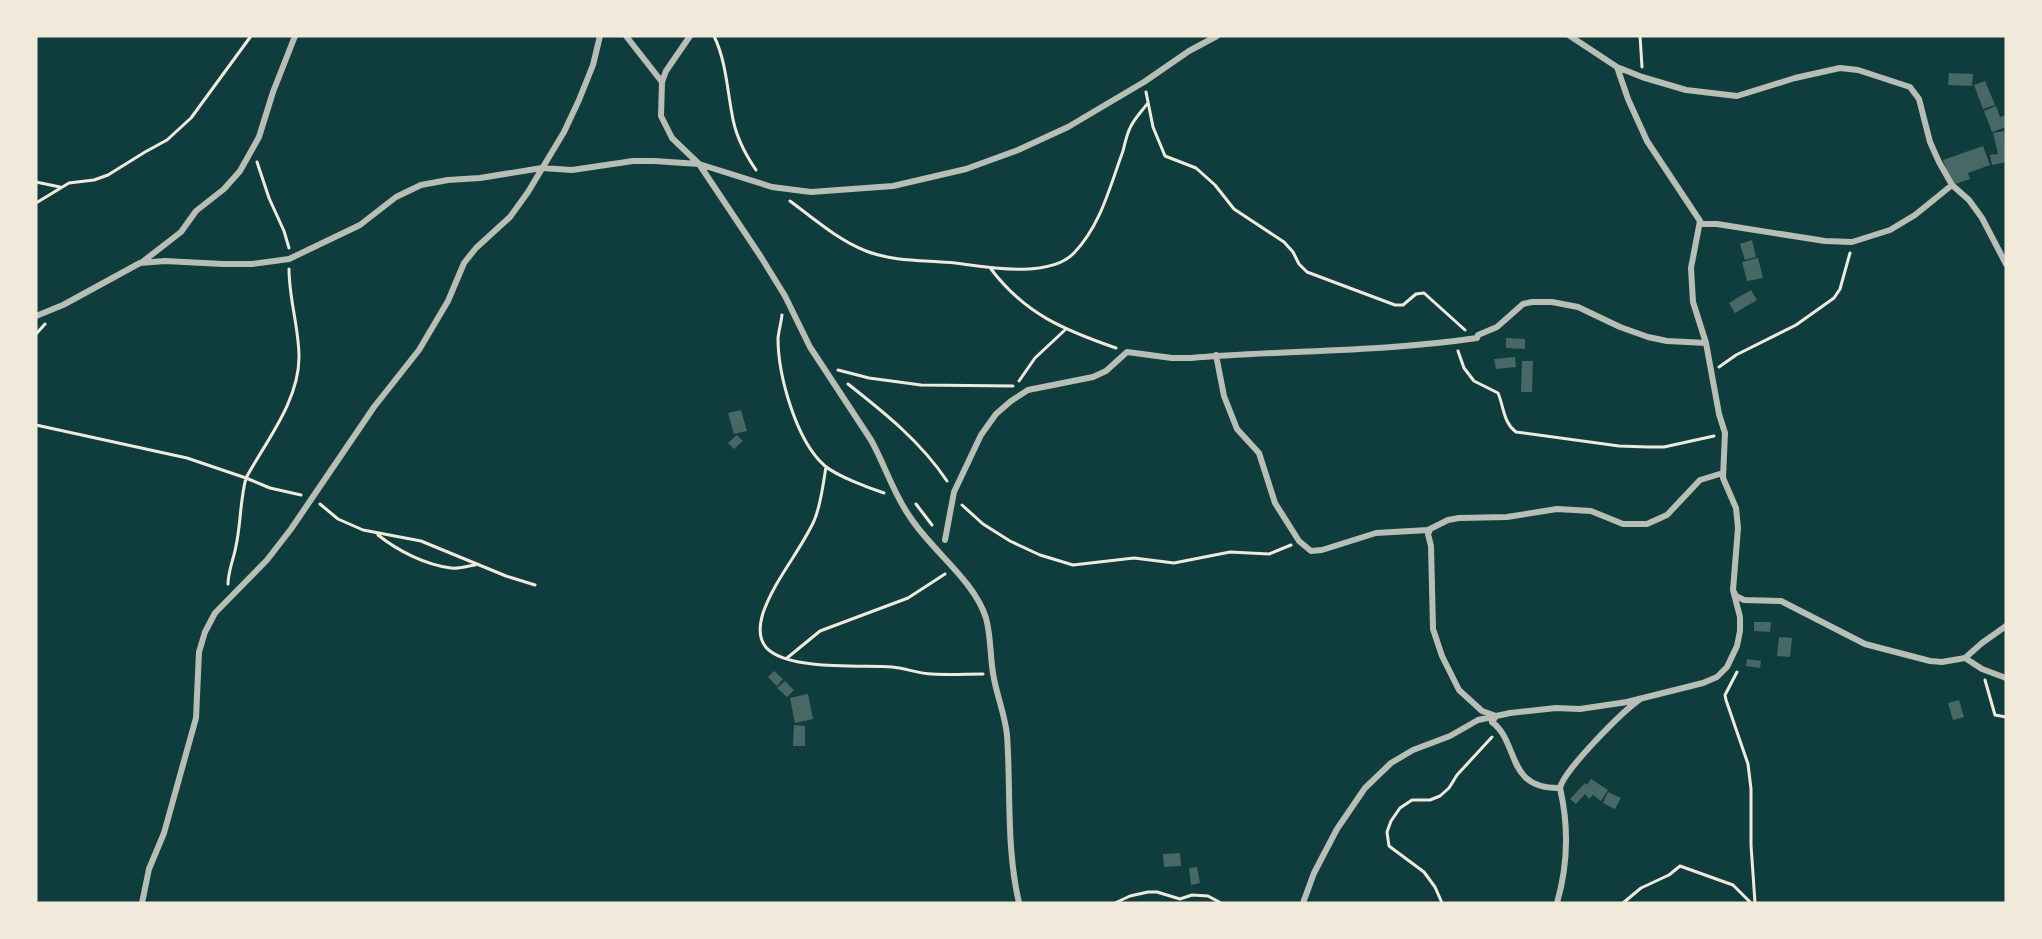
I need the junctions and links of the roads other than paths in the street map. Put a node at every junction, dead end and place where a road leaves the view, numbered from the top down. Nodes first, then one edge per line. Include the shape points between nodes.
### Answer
1 (295, 36) edge
2 (600, 36) edge
3 (626, 36) edge
4 (690, 36) edge
5 (1217, 36) edge
6 (1570, 36) edge
7 (1617, 67) junction
8 (662, 82) junction
9 (699, 164) junction
10 (542, 168) junction
11 (1952, 185) junction
12 (1701, 224) junction
13 (140, 263) junction
14 (2006, 264) edge
15 (36, 316) edge
16 (1706, 343) junction
17 (1216, 356) junction
18 (1723, 473) junction
19 (1430, 530) junction
20 (945, 540) dead end
21 (1733, 590) junction
22 (2006, 626) edge
23 (1965, 658) junction
24 (2006, 678) edge
25 (1641, 699) junction
26 (1496, 716) junction
27 (1560, 788) junction
28 (142, 903) edge
29 (1018, 903) edge
30 (1303, 903) edge
31 (1557, 903) edge

1 - 13 street via 254,148 231,182 196,211 181,232
2 - 10 street via 579,100
3 - 8 street
4 - 8 street
5 - 9 street via 1068,127 966,169 893,186 812,192 772,187
6 - 7 street
7 - 11 street via 1686,90 1737,96 1840,68 1885,78 1916,93 1930,142
7 - 12 street via 1647,141
8 - 9 street via 661,116 672,138
9 - 10 street via 633,161 572,170
9 - 29 street via 785,296 810,347 879,455 911,520 973,591 986,619 993,674 1007,733 1011,862
10 - 13 street via 421,185 396,197 360,225 289,259 232,264
10 - 28 street via 510,217 464,263 448,301 419,350 374,407 267,560 215,613 199,652 196,718
11 - 12 street via 1916,215 1890,230 1855,242 1837,243
11 - 14 street via 1982,218
12 - 16 street via 1691,268 1696,317
13 - 15 street
16 - 17 street via 1648,338 1571,305 1532,302 1520,306 1497,327 1477,338 1393,347
16 - 18 street via 1725,433
17 - 19 street via 1224,396 1237,429 1259,453 1275,503 1299,541 1311,551 1376,533
17 - 20 street via 1172,358 1127,352 1094,378 1028,390 1011,401 981,435 954,492
18 - 19 street via 1700,480 1666,515 1647,524 1623,524 1591,511 1566,508 1459,518
18 - 21 street via 1736,508 1738,528
19 - 26 street via 1433,629 1437,643 1459,690 1482,711
21 - 23 street via 1744,600 1781,601 1865,644 1930,661
21 - 25 street via 1740,631 1733,656 1722,672 1703,684
22 - 23 street
23 - 24 street
25 - 26 street
25 - 27 street via 1624,711 1590,748
26 - 27 street via 1492,722 1502,729 1520,771 1542,789
26 - 30 street via 1413,750 1391,763 1365,788 1337,829
27 - 31 street via 1567,831 1564,878

